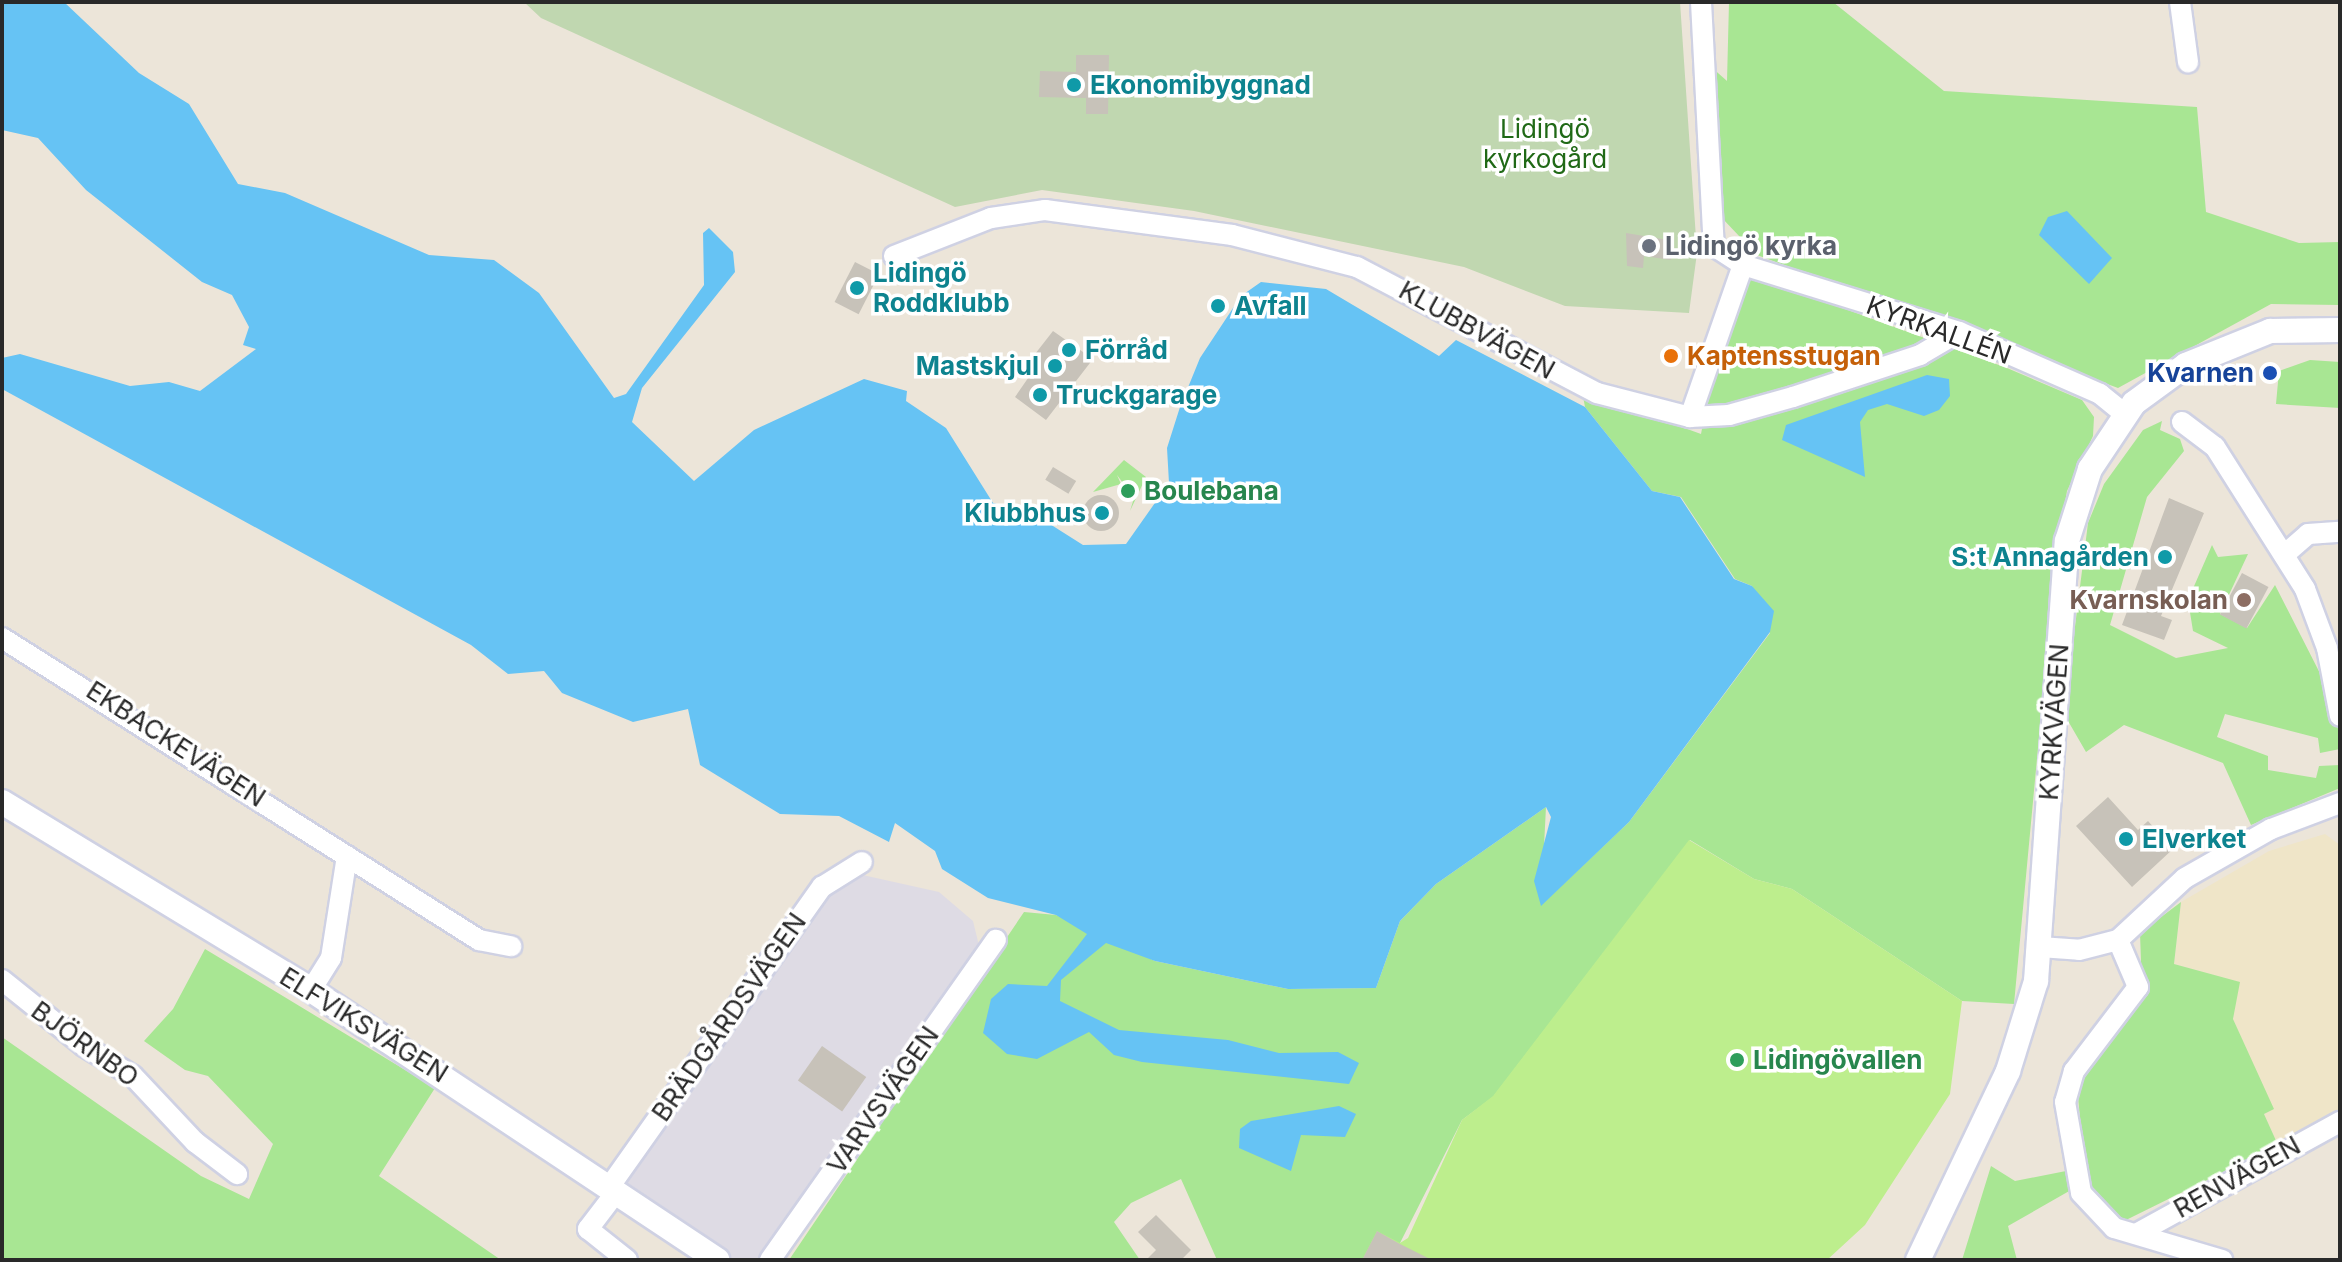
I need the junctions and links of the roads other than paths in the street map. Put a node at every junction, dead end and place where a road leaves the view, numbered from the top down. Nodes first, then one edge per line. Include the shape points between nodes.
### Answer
1 (1701, 2) edge
2 (2180, 2) edge
3 (2188, 62) dead end
4 (894, 256) dead end
5 (1743, 265) junction
6 (2340, 330) edge
7 (1959, 332) junction
8 (2125, 414) junction
9 (1690, 417) junction
10 (2182, 422) dead end
11 (2340, 532) edge
12 (2284, 555) junction
13 (2, 638) edge
14 (2340, 716) edge
15 (2, 802) edge
16 (2340, 803) edge
17 (347, 856) junction
18 (862, 862) dead end
19 (996, 940) dead end
20 (2118, 940) junction
21 (511, 946) dead end
22 (2040, 947) junction
23 (2, 980) edge
24 (311, 990) junction
25 (2340, 1122) edge
26 (237, 1174) dead end
27 (613, 1189) junction
28 (2136, 1234) junction
29 (627, 1260) edge
30 (718, 1260) edge
31 (770, 1260) edge
32 (1918, 1260) edge
33 (2222, 1260) edge

1 - 5 street, KYRKALLÉN via 1714,246
2 - 3 street
4 - 9 street, KLUBBVÄGEN via 991,218 1045,210 1232,235 1357,267 1597,393
5 - 7 street, KYRKALLÉN
5 - 9 street
6 - 8 street, KYRKVÄGEN via 2241,338 2149,387
7 - 8 street, KYRKALLÉN via 2100,394
7 - 9 street, KLUBBVÄGEN via 1920,355 1793,397 1729,415
8 - 22 street, KYRKVÄGEN via 2090,469 2067,541
10 - 12 street via 2215,447
11 - 12 street via 2308,534
12 - 14 street via 2320,624
13 - 17 street, EKBACKEVÄGEN
15 - 24 street, ELFVIKSVÄGEN
16 - 20 street via 2196,871
17 - 21 street, EKBACKEVÄGEN via 479,940
17 - 24 street via 331,958
18 - 27 street, BRÄDGÅRDSVÄGEN via 822,887
19 - 31 street, VARVSVÄGEN
20 - 22 street via 2079,950
20 - 28 street via 2138,987 2074,1071 2065,1102 2081,1193 2098,1218
22 - 32 street, KYRKVÄGEN via 2023,1032
23 - 26 street, BJÖRNBO via 133,1076 195,1142
24 - 27 street, ELFVIKSVÄGEN
25 - 28 street, RENVÄGEN
27 - 29 street, BRÄDGÅRDSVÄGEN via 588,1229
27 - 30 street, ELFVIKSVÄGEN
28 - 33 street

